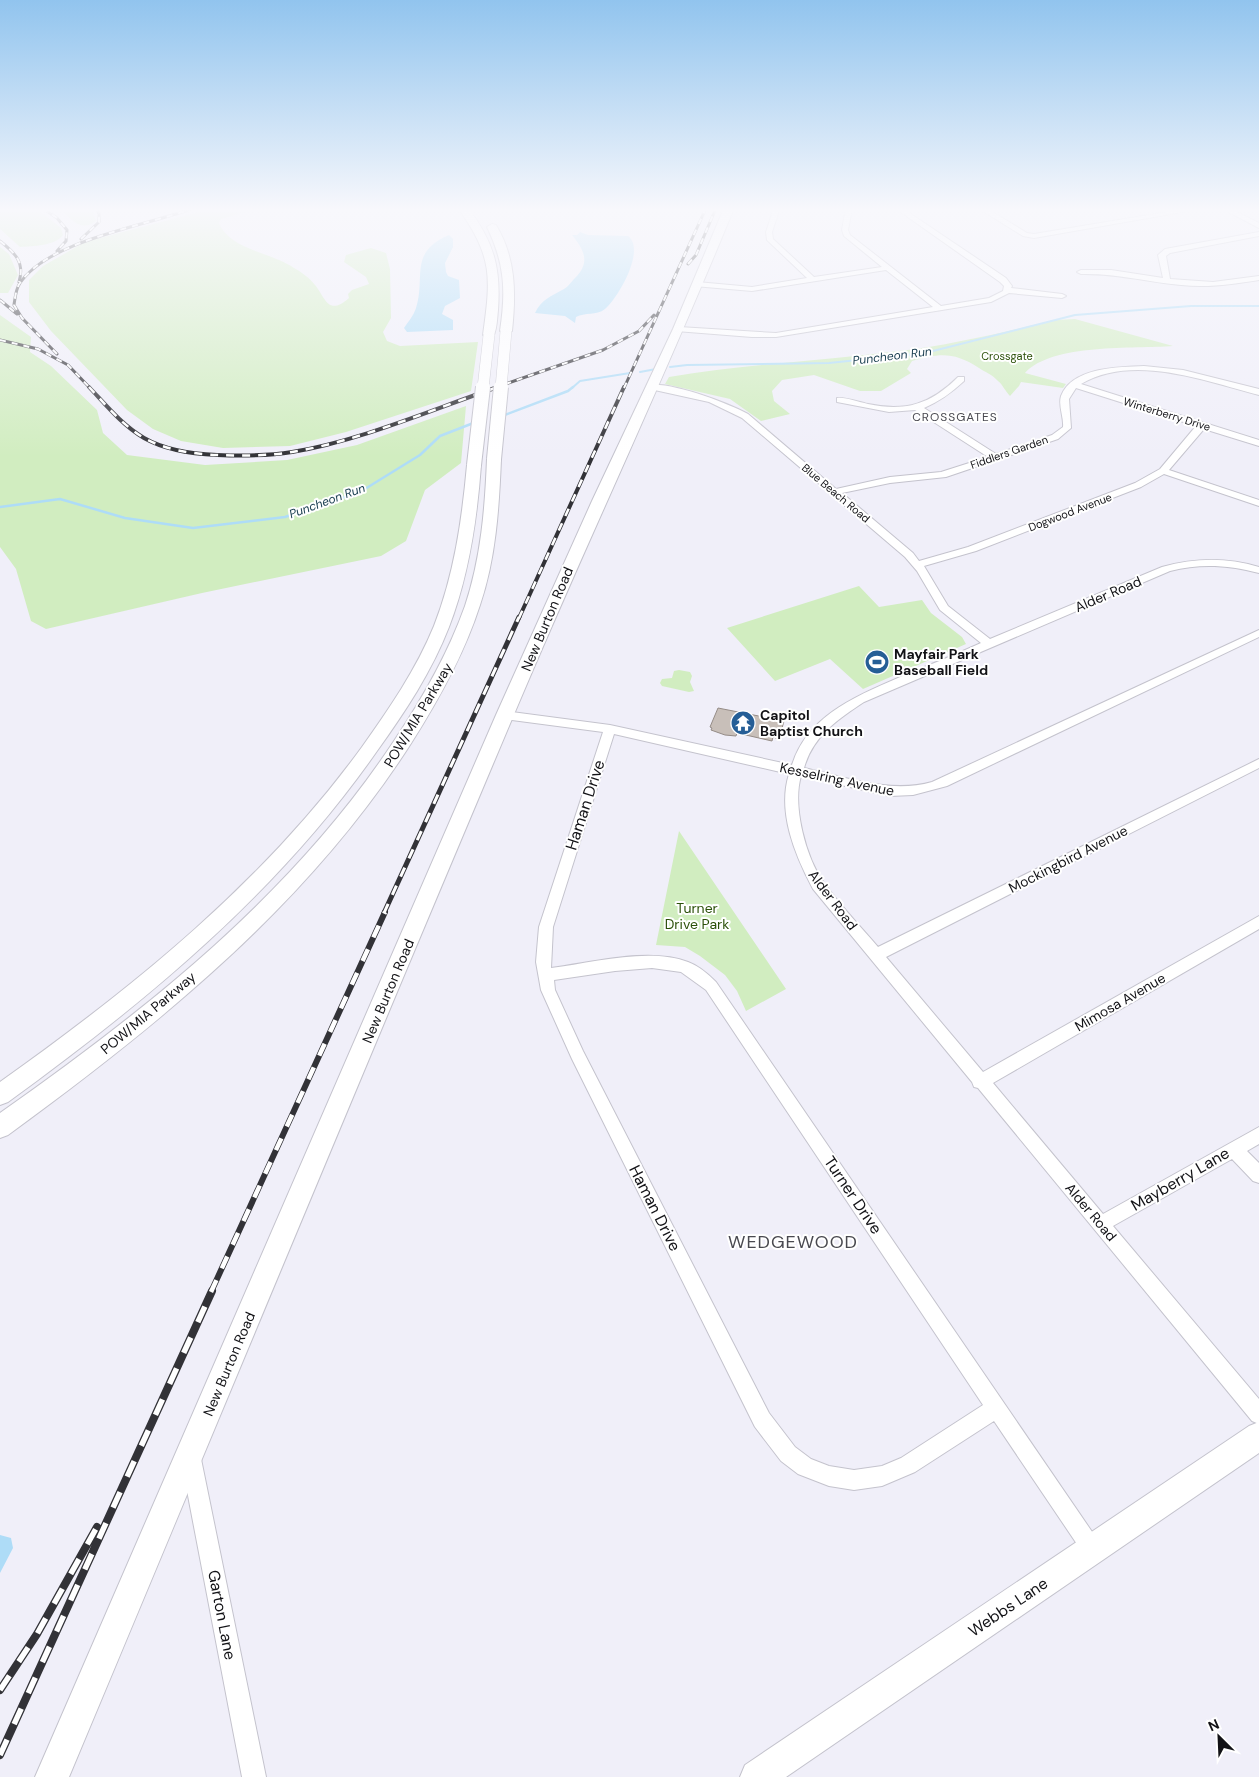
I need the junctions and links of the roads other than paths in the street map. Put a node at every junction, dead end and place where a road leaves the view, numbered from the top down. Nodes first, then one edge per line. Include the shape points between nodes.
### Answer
1 (494, 291) edge
2 (511, 291) edge
3 (695, 291) edge
4 (917, 291) edge
5 (1007, 291) edge
6 (1016, 291) edge
7 (1062, 296) dead end
8 (939, 308) junction
9 (679, 329) junction
10 (961, 379) dead end
11 (1074, 385) junction
12 (653, 387) junction
13 (1259, 392) edge
14 (840, 400) dead end
15 (918, 408) junction
16 (1202, 425) junction
17 (1259, 443) edge
18 (995, 457) junction
19 (1163, 471) junction
20 (834, 492) junction
21 (1259, 503) edge
22 (917, 565) junction
23 (1259, 570) edge
24 (1259, 633) edge
25 (989, 644) junction
26 (505, 716) junction
27 (610, 729) junction
28 (1259, 763) edge
29 (797, 771) junction
30 (1259, 922) edge
31 (876, 955) junction
32 (545, 975) junction
33 (980, 1082) junction
34 (0, 1095) edge
35 (0, 1127) edge
36 (1259, 1134) edge
37 (1234, 1149) junction
38 (1259, 1175) edge
39 (1101, 1224) junction
40 (996, 1408) junction
41 (1259, 1414) edge
42 (1259, 1436) edge
43 (190, 1454) junction
44 (1092, 1549) junction
45 (52, 1777) edge
46 (254, 1777) edge
47 (756, 1777) edge

1 - 34 main road, POW/MIA Parkway, bridge via 463,555 442,626 424,666 399,708 344,786 269,872 176,959 117,1008
2 - 35 main road, POW/MIA Parkway, bridge via 490,535 473,604 458,645 396,757 325,846 230,943 120,1038
3 - 9 main road, New Burton Road
4 - 8 street
5 - 8 street via 991,300
6 - 7 street
8 - 9 street via 770,335
9 - 12 main road, New Burton Road
10 - 15 street via 944,396
11 - 13 street via 1094,374 1152,368 1211,377
11 - 16 street, Winterberry Drive
11 - 18 street, Fiddlers Garden via 1066,395 1067,428 1055,436
12 - 20 street, Blue Beach Road via 695,395 737,411
12 - 26 main road, New Burton Road via 598,501
14 - 15 street via 889,410
15 - 18 street
16 - 17 street, Winterberry Drive
16 - 19 street, Dogwood Avenue
18 - 20 street, Fiddlers Garden via 943,475 890,480
19 - 21 street
19 - 22 street, Dogwood Avenue via 1138,485 1068,513 972,549
20 - 22 street, Blue Beach Road
22 - 25 street, Blue Beach Road via 944,608
23 - 25 street, Alder Road via 1216,562 1179,565
24 - 29 street, Kesselring Avenue via 929,788 892,792
25 - 29 street, Alder Road via 843,708 807,744
26 - 27 street, Kesselring Avenue
26 - 43 main road, New Burton Road
27 - 29 street, Kesselring Avenue
27 - 32 street, Haman Drive via 546,927
28 - 31 street, Mockingbird Avenue
29 - 31 street, Alder Road via 791,791 793,826 806,863 818,885
30 - 33 street, Mimosa Avenue
31 - 33 street, Alder Road
32 - 40 street, Turner Drive via 645,962 664,963 683,967 711,986
32 - 40 street, Haman Drive via 554,1006 577,1054 758,1412 788,1454 805,1467 829,1476 854,1480 882,1476 908,1465
33 - 39 street, Alder Road
36 - 37 street, Mayberry Lane
37 - 38 street
37 - 39 street, Mayberry Lane
39 - 41 street, Alder Road
40 - 44 street, Turner Drive
42 - 44 main road, Webbs Lane
43 - 45 main road, New Burton Road
43 - 46 street, Garton Lane
44 - 47 main road, Webbs Lane

